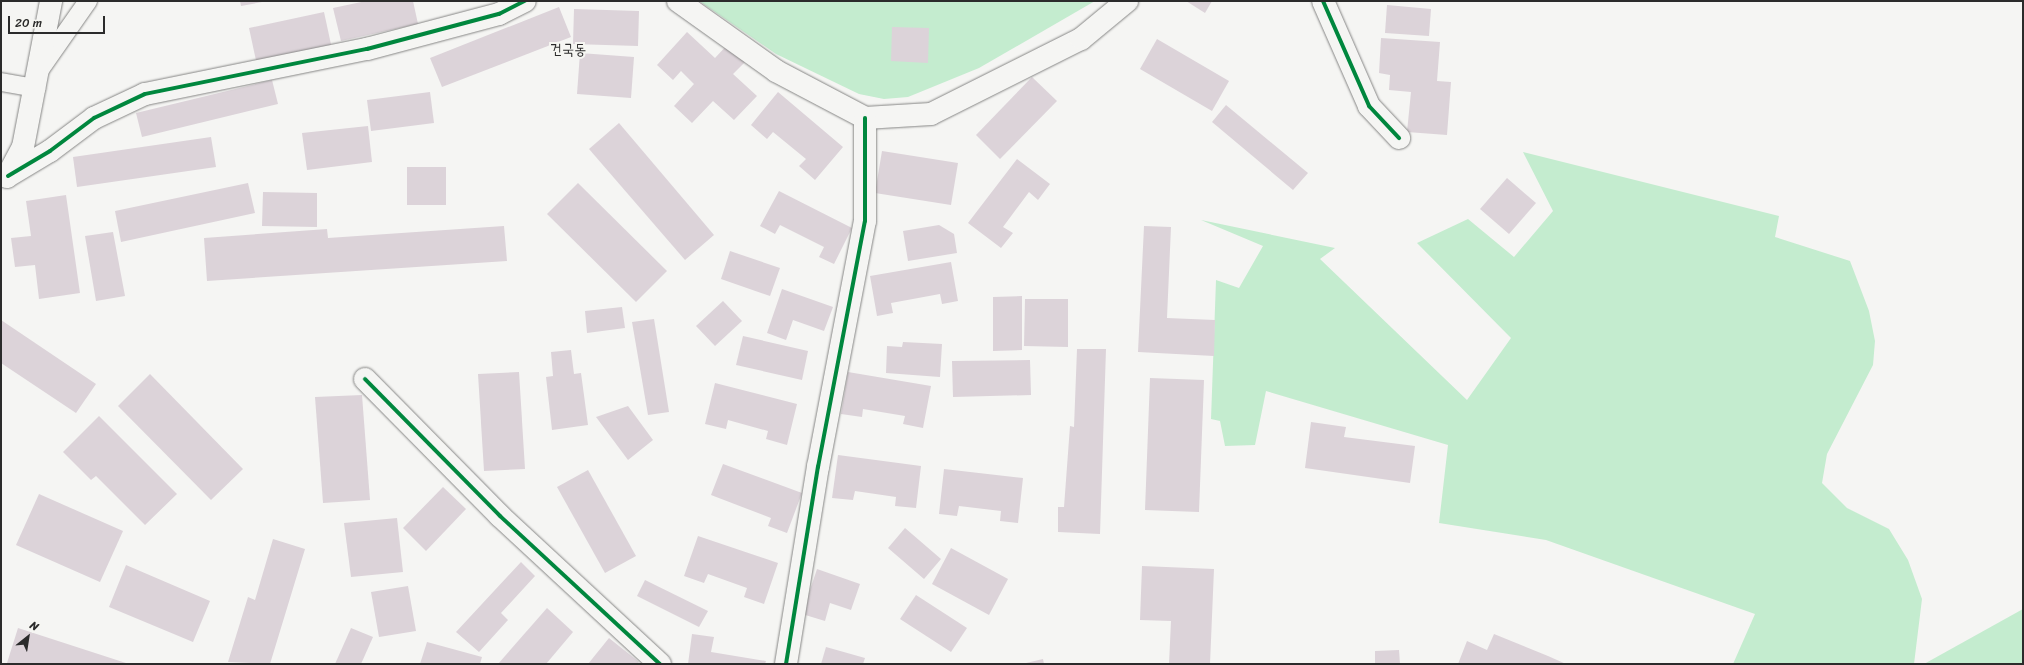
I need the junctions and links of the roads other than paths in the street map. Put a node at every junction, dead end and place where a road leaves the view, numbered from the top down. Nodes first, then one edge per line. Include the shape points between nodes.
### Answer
1 (51, 1) edge
2 (88, 1) edge
3 (525, 1) edge
4 (678, 1) edge
5 (1127, 1) edge
6 (1323, 1) edge
7 (38, 78) junction
8 (1, 82) edge
9 (865, 118) junction
10 (1399, 138) dead end
11 (4, 178) edge
12 (365, 379) dead end
13 (660, 664) edge
14 (786, 664) edge

1 - 7 street
2 - 7 lane
3 - 11 street via 499,14 367,49 145,94 101,114
4 - 9 street via 776,71
5 - 9 street via 1080,39 931,114
6 - 10 street via 1368,106
7 - 8 lane
7 - 11 street via 23,146
9 - 14 street via 865,221 818,467
12 - 13 street via 500,516

